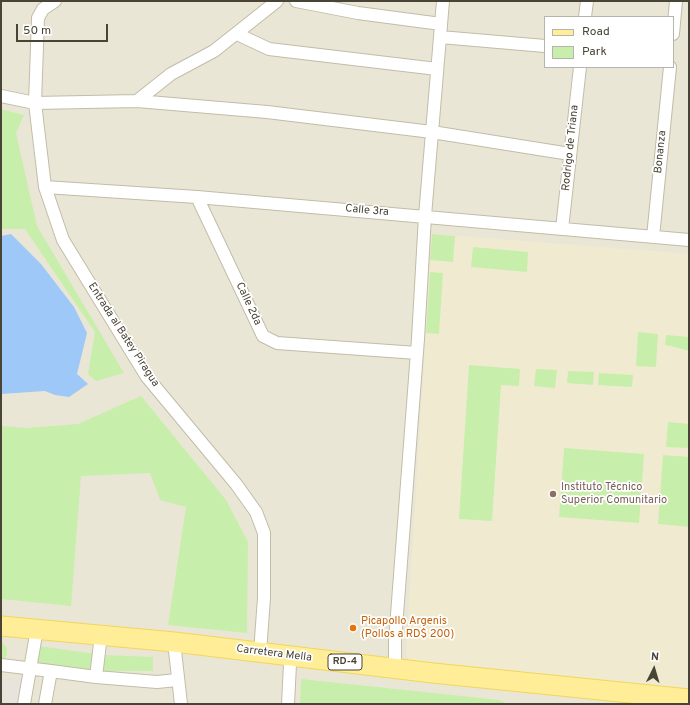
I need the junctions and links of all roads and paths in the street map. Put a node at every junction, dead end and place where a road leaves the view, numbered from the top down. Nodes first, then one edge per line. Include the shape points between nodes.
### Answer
1 (55, 1) edge
2 (278, 1) edge
3 (296, 1) edge
4 (443, 1) edge
5 (587, 1) edge
6 (676, 1) edge
7 (585, 16) edge
8 (674, 23) edge
9 (441, 24) junction
10 (237, 34) junction
11 (440, 38) junction
12 (544, 46) edge
13 (580, 68) edge
14 (670, 68) edge
15 (437, 69) junction
16 (1, 96) edge
17 (137, 101) junction
18 (35, 103) junction
19 (432, 132) junction
20 (570, 154) junction
21 (45, 187) junction
22 (198, 197) junction
23 (426, 216) junction
24 (562, 229) junction
25 (653, 237) junction
26 (689, 240) edge
27 (417, 353) junction
28 (1, 626) edge
29 (37, 629) junction
30 (101, 635) junction
31 (174, 642) junction
32 (260, 652) junction
33 (292, 656) junction
34 (1, 665) edge
35 (29, 668) junction
36 (395, 669) junction
37 (51, 670) junction
38 (96, 677) junction
39 (177, 680) junction
40 (689, 699) edge
41 (24, 704) edge
42 (45, 704) edge
43 (181, 704) edge
44 (288, 704) edge

1 - 18 street, Entrada al Batey Piragua via 44,9 38,18
2 - 10 street
3 - 9 street via 358,13
4 - 9 street
5 - 7 street
6 - 8 street
9 - 11 street
10 - 15 street via 269,49
10 - 17 street via 214,51 171,74
11 - 12 street
11 - 15 street
13 - 20 street, Rodrigo de Triana
14 - 25 street, Bonanza
15 - 19 street
16 - 18 street
17 - 18 street
17 - 19 street via 267,112
18 - 21 street, Entrada al Batey Piragua
19 - 20 street
19 - 23 street
20 - 24 street, Rodrigo de Triana
21 - 22 street, Calle 3ra
21 - 32 street, Entrada al Batey Piragua via 63,240 147,377 236,484 256,512 264,533 264,598
22 - 23 street, Calle 3ra
22 - 27 street, Calle 2da via 263,336 277,343
23 - 24 street, Calle 3ra
23 - 27 street
24 - 25 street, Calle 3ra
25 - 26 street, Calle 3ra
27 - 36 street
28 - 29 main road, Carretera Mella / RD-4
29 - 30 main road, Carretera Mella / RD-4
29 - 35 street
30 - 31 main road, Carretera Mella / RD-4
30 - 38 street
31 - 32 main road, Carretera Mella / RD-4
31 - 39 street
32 - 33 main road, Carretera Mella / RD-4
33 - 36 main road, Carretera Mella / RD-4
33 - 44 street
34 - 35 street
35 - 37 street
35 - 41 street
36 - 40 main road, Carretera Mella / RD-4
37 - 38 street
37 - 42 street
38 - 39 street via 157,682
39 - 43 street

